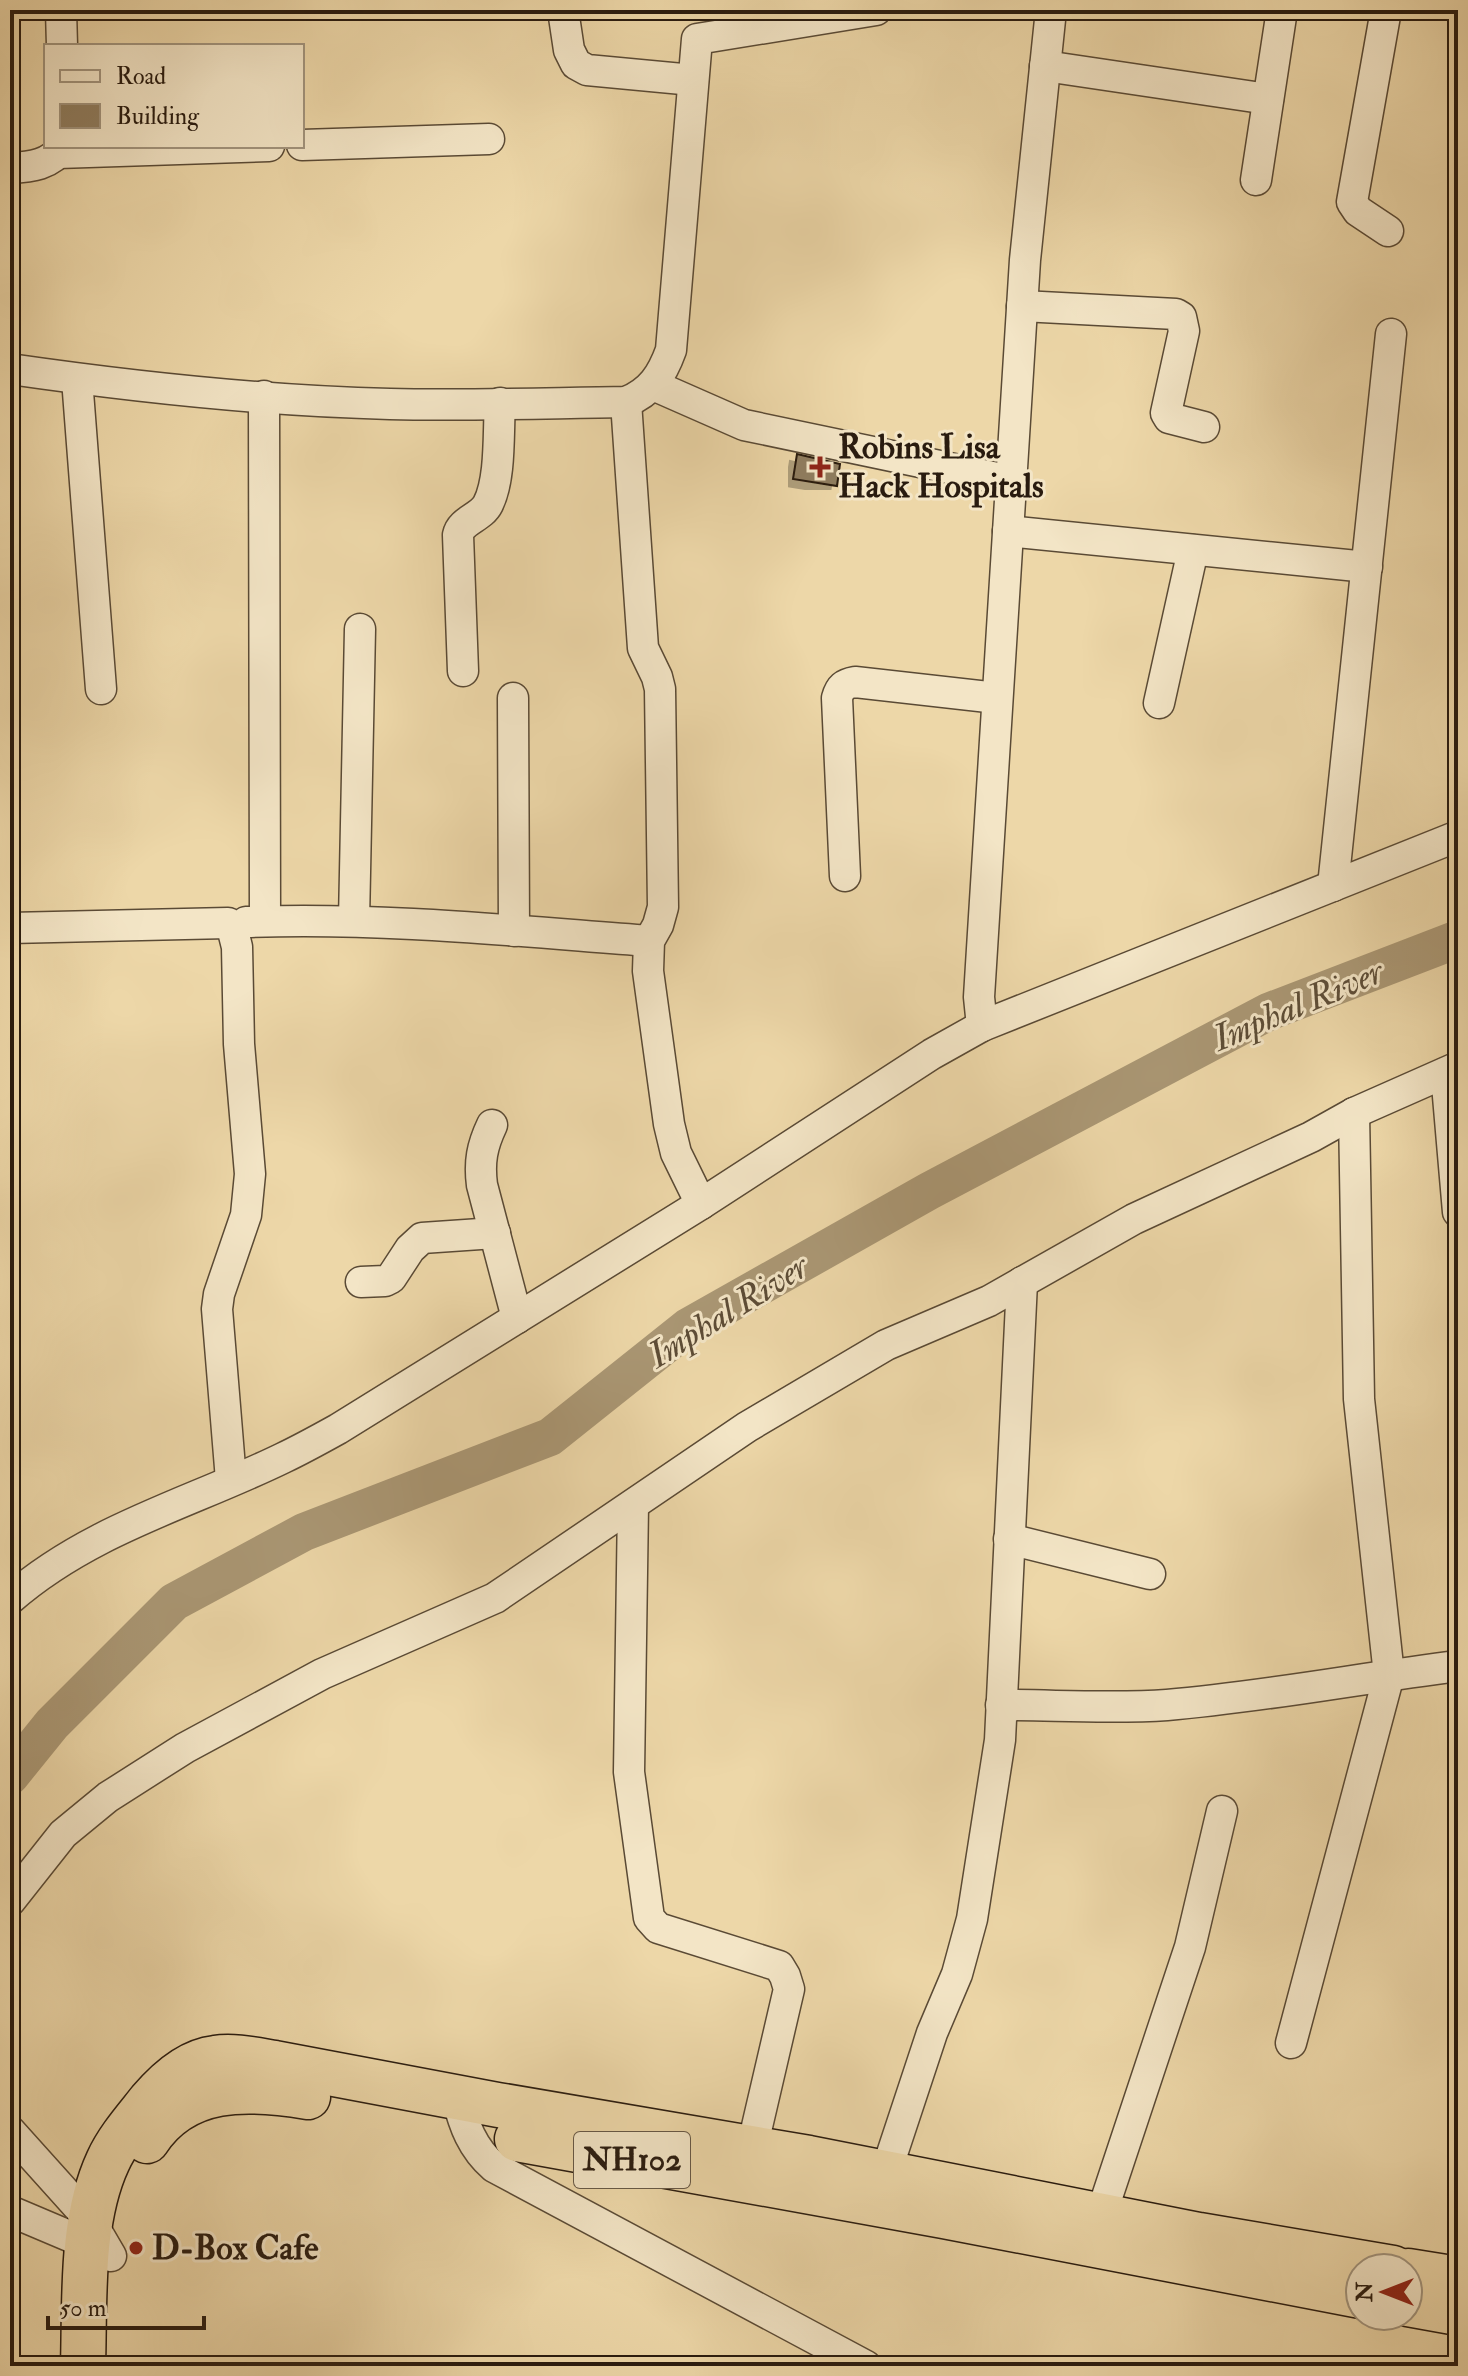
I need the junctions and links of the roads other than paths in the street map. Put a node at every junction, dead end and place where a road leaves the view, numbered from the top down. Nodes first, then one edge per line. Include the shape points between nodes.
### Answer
1 (61, 10) edge
2 (563, 10) edge
3 (876, 10) edge
4 (1051, 10) edge
5 (1282, 10) edge
6 (1386, 10) edge
7 (698, 24) edge
8 (62, 44) edge
9 (1045, 66) junction
10 (693, 80) junction
11 (1268, 99) junction
12 (489, 139) dead end
13 (304, 145) edge
14 (164, 148) edge
15 (60, 150) edge
16 (10, 168) edge
17 (1256, 180) dead end
18 (1388, 231) dead end
19 (1022, 306) junction
20 (1391, 334) dead end
21 (10, 369) edge
22 (77, 379) junction
23 (653, 385) junction
24 (264, 396) junction
25 (626, 402) junction
26 (500, 403) junction
27 (1204, 427) dead end
28 (1011, 481) junction
29 (1008, 531) junction
30 (1193, 550) junction
31 (1367, 567) junction
32 (360, 629) dead end
33 (463, 671) dead end
34 (101, 689) dead end
35 (513, 698) dead end
36 (997, 698) junction
37 (1159, 703) dead end
38 (1458, 836) edge
39 (845, 876) dead end
40 (1333, 886) junction
41 (265, 921) junction
42 (354, 921) junction
43 (228, 923) junction
44 (10, 928) edge
45 (514, 931) junction
46 (649, 941) junction
47 (982, 1026) junction
48 (1452, 1070) edge
49 (1354, 1113) junction
50 (492, 1125) dead end
51 (701, 1204) junction
52 (1458, 1212) edge
53 (495, 1233) junction
54 (361, 1282) dead end
55 (1022, 1282) junction
56 (517, 1318) junction
57 (231, 1480) junction
58 (633, 1505) junction
59 (1009, 1539) junction
60 (1150, 1574) dead end
61 (10, 1599) edge
62 (1458, 1666) edge
63 (1389, 1675) junction
64 (1001, 1705) junction
65 (1222, 1811) dead end
66 (10, 1901) edge
67 (1291, 2043) dead end
68 (461, 2113) junction
69 (10, 2131) edge
70 (752, 2148) junction
71 (886, 2172) junction
72 (10, 2211) edge
73 (1101, 2215) junction
74 (97, 2240) junction
75 (1344, 2260) edge
76 (1424, 2274) edge
77 (1458, 2279) edge
78 (1344, 2293) edge
79 (1424, 2307) edge
80 (1458, 2313) edge
81 (861, 2365) edge
82 (83, 2366) edge
83 (109, 2366) edge

1 - 8 street
2 - 10 street via 569,50 576,64 587,70
3 - 7 street
4 - 9 street
5 - 11 street
6 - 18 street via 1352,202
7 - 10 street
9 - 11 street
9 - 19 street
10 - 23 street via 671,350
11 - 17 street
12 - 13 street
14 - 15 street
15 - 16 street via 42,163
19 - 27 street via 1181,317 1184,331 1166,413
19 - 28 street
20 - 31 street
21 - 22 street
22 - 24 street
22 - 34 street
23 - 25 street
23 - 28 street via 744,425
24 - 26 street via 391,404
24 - 41 street
25 - 26 street
25 - 46 street via 643,648 660,689 663,907
26 - 33 street via 493,492 487,507 458,535
28 - 29 street
29 - 30 street
29 - 36 street
30 - 31 street
30 - 37 street
31 - 40 street
32 - 42 street
35 - 45 street
36 - 39 street via 855,682 839,689
36 - 47 street via 979,997
38 - 40 street
40 - 47 street
41 - 42 street
41 - 43 street
42 - 45 street
43 - 44 street
43 - 57 street via 237,947 250,1174 246,1215 217,1309
45 - 46 street
46 - 51 street via 648,971 669,1124 676,1153
47 - 51 street
48 - 49 street
48 - 52 street
49 - 55 street via 1134,1219
49 - 63 street via 1359,1399
50 - 53 street via 480,1165
51 - 56 street
53 - 54 street via 422,1238 391,1278
53 - 56 street
55 - 58 street via 886,1345 747,1427
55 - 59 street
56 - 57 street via 338,1429
57 - 61 street via 124,1525
58 - 66 street via 495,1598 322,1674 185,1748 108,1797 63,1834
58 - 70 street via 629,1772 649,1918 658,1928 779,1966 789,1989
59 - 60 street
59 - 64 street
62 - 63 street
63 - 64 street via 1164,1705
63 - 67 street
64 - 71 street via 972,1919
65 - 73 street via 1190,1947
68 - 70 highway, NH102
68 - 74 highway, NH102 via 238,2058 195,2063 156,2094 108,2161 98,2187
68 - 78 highway, NH102 via 944,2216
68 - 81 street via 477,2150 494,2167
69 - 74 street
70 - 71 highway, NH102
71 - 73 highway, NH102
72 - 74 street
73 - 75 highway, NH102
74 - 82 highway, NH102
74 - 83 highway, NH102
76 - 77 highway
79 - 80 highway

